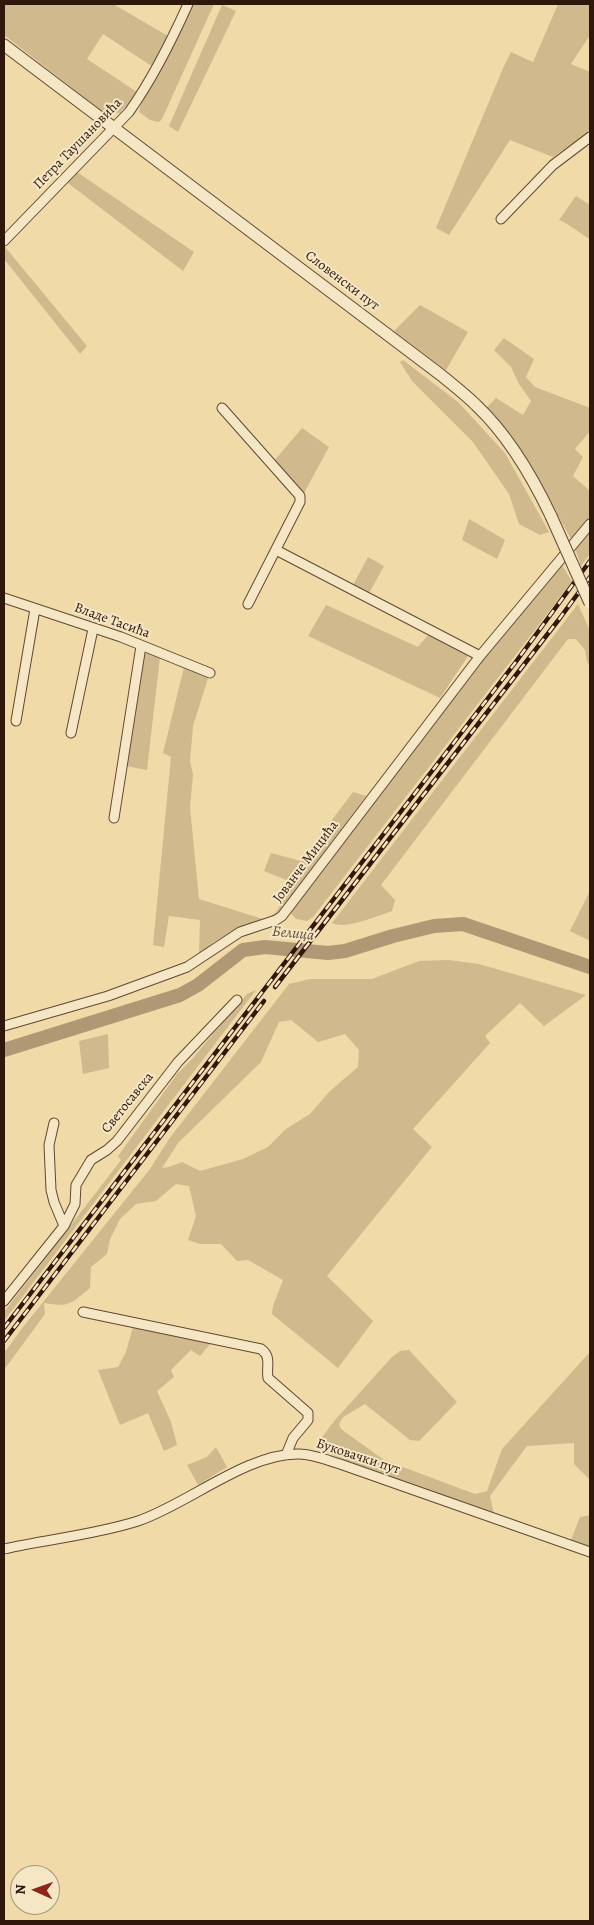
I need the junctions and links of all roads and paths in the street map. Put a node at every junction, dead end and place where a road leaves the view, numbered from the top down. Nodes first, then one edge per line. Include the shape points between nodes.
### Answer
1 (188, 4) edge
2 (4, 45) edge
3 (115, 129) junction
4 (590, 136) edge
5 (501, 219) dead end
6 (4, 241) edge
7 (222, 408) dead end
8 (590, 524) edge
9 (276, 550) junction
10 (4, 598) edge
11 (590, 602) edge
12 (248, 604) dead end
13 (36, 609) junction
14 (93, 629) junction
15 (141, 646) junction
16 (480, 656) junction
17 (210, 673) dead end
18 (16, 721) dead end
19 (71, 734) dead end
20 (114, 818) dead end
21 (237, 1000) dead end
22 (4, 1026) edge
23 (54, 1123) dead end
24 (64, 1226) junction
25 (4, 1301) edge
26 (82, 1312) dead end
27 (286, 1455) junction
28 (4, 1549) edge
29 (590, 1552) edge

1 - 3 street, Петра Таушановића via 143,93
2 - 3 street, Словенски пут
3 - 6 street, Петра Таушановића
3 - 11 street, Словенски пут, bridge via 441,375 476,405 529,473
4 - 5 street via 553,165
7 - 9 street via 300,496
8 - 16 street, Јованче Мицића
9 - 12 street
9 - 16 street
10 - 13 street, Владе Тасића
13 - 14 street, Владе Тасића
13 - 18 street
14 - 15 street, Владе Тасића
14 - 19 street
15 - 17 street, Владе Тасића
15 - 20 street
16 - 22 street, Јованче Мицића via 282,916 240,932 187,967 108,996
21 - 24 street, Светосавска via 178,1062 117,1141 91,1160 76,1186 75,1204
23 - 24 street via 49,1145 52,1190
24 - 25 street, Светосавска
26 - 27 street via 261,1348 268,1358 268,1378 308,1413 308,1420 293,1438
27 - 28 street, Буковачки пут via 255,1463 162,1511 128,1524
27 - 29 street, Буковачки пут via 300,1454 340,1464

